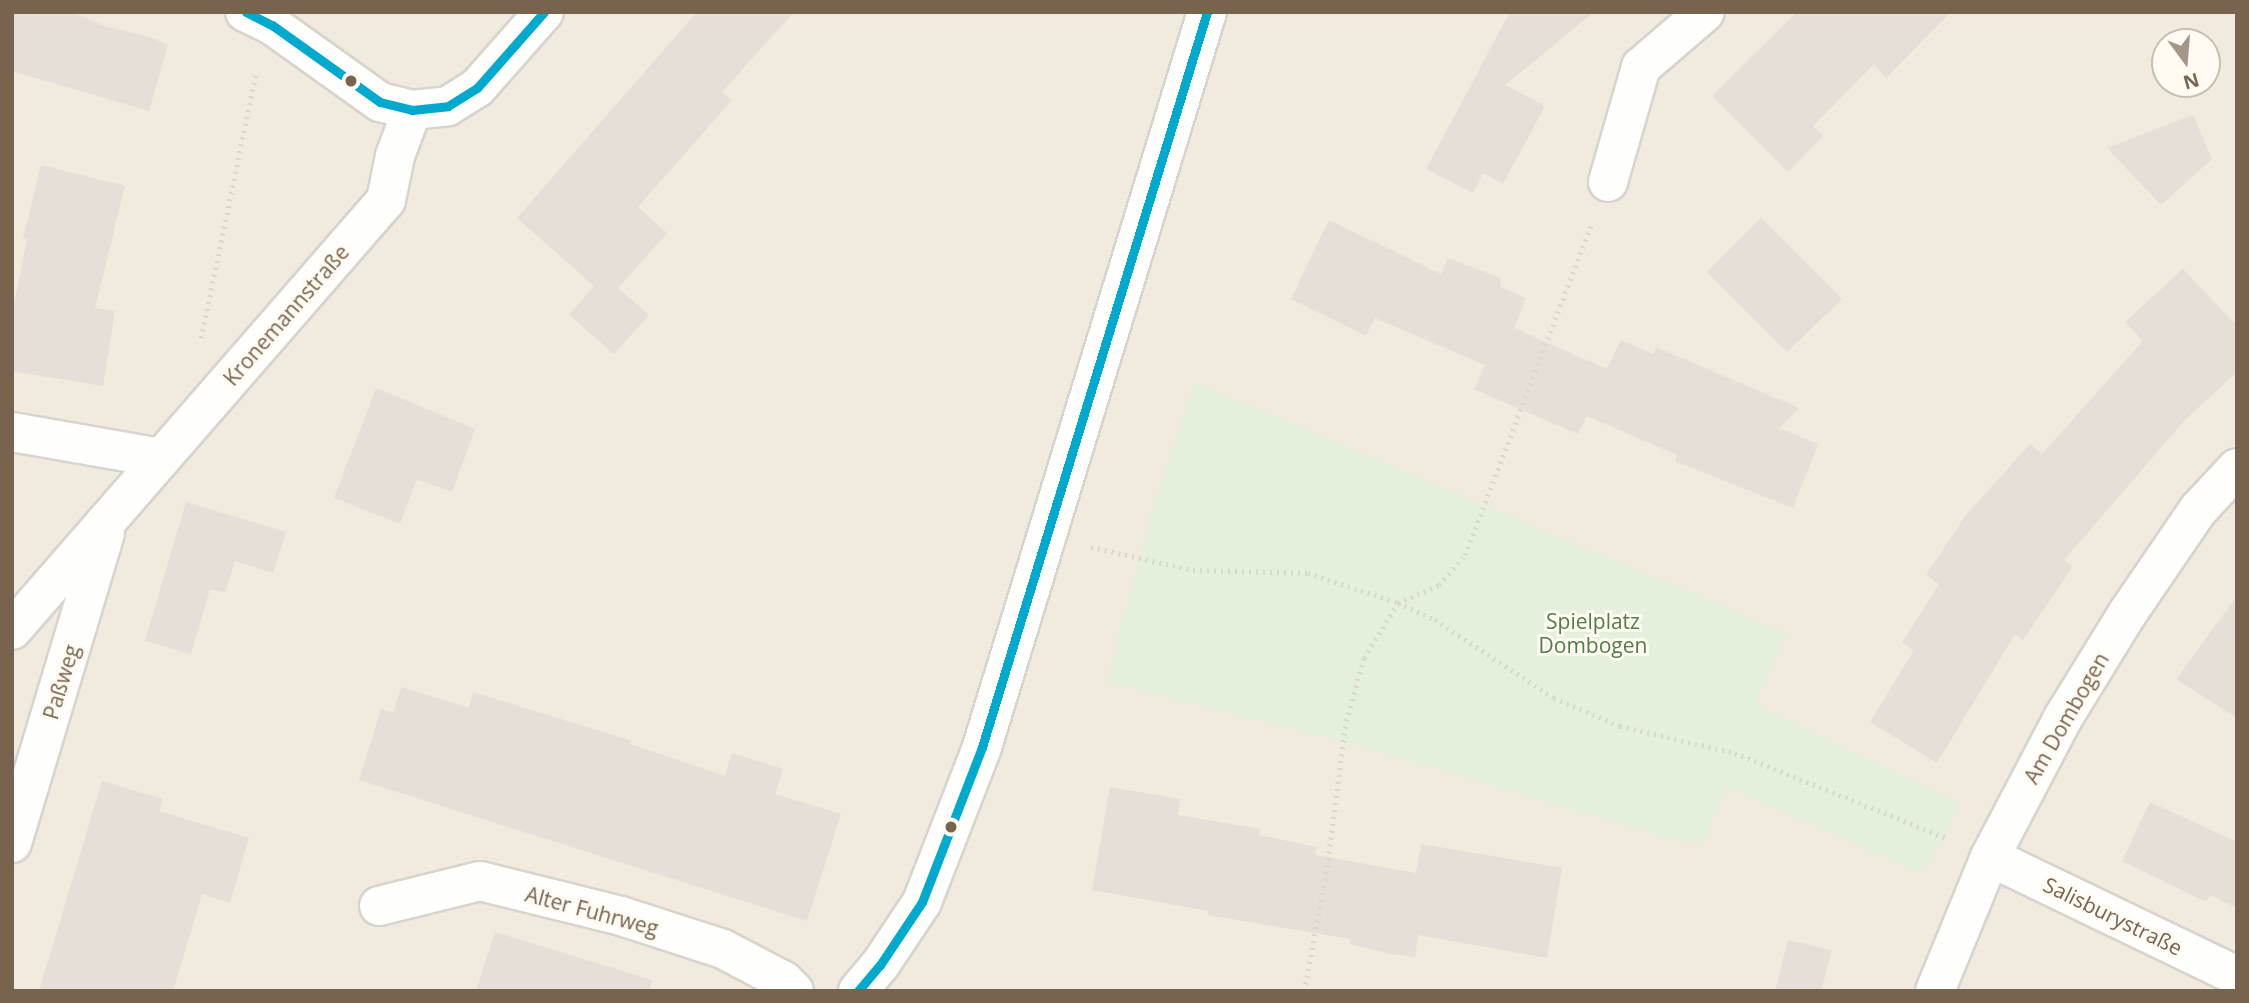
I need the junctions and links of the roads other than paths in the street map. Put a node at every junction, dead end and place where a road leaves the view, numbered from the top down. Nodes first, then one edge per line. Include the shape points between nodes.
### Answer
1 (544, 12) edge
2 (1207, 12) edge
3 (1705, 12) edge
4 (259, 19) edge
5 (412, 110) junction
6 (1608, 182) road end
7 (12, 432) edge
8 (162, 458) junction
9 (2237, 468) edge
10 (109, 521) junction
11 (12, 630) edge
12 (12, 843) edge
13 (1990, 857) junction
14 (379, 906) dead end
15 (2237, 976) edge
16 (794, 991) edge
17 (858, 991) edge
18 (1935, 991) edge

1 - 5 street via 477,88 448,106
2 - 17 street via 982,747 922,902
3 - 6 street via 1641,67
4 - 5 street via 380,102
5 - 8 street, Kronemannstraße via 395,156 386,200
7 - 8 street
8 - 10 street, Kronemannstraße
9 - 13 street, Am Dombogen via 2198,510 2127,614 2063,718
10 - 11 street, Kronemannstraße
10 - 12 street, Paßweg
13 - 15 street, Salisburystraße
13 - 18 street, Am Dombogen
14 - 16 street, Alter Fuhrweg via 480,881 621,916 723,949 784,981

